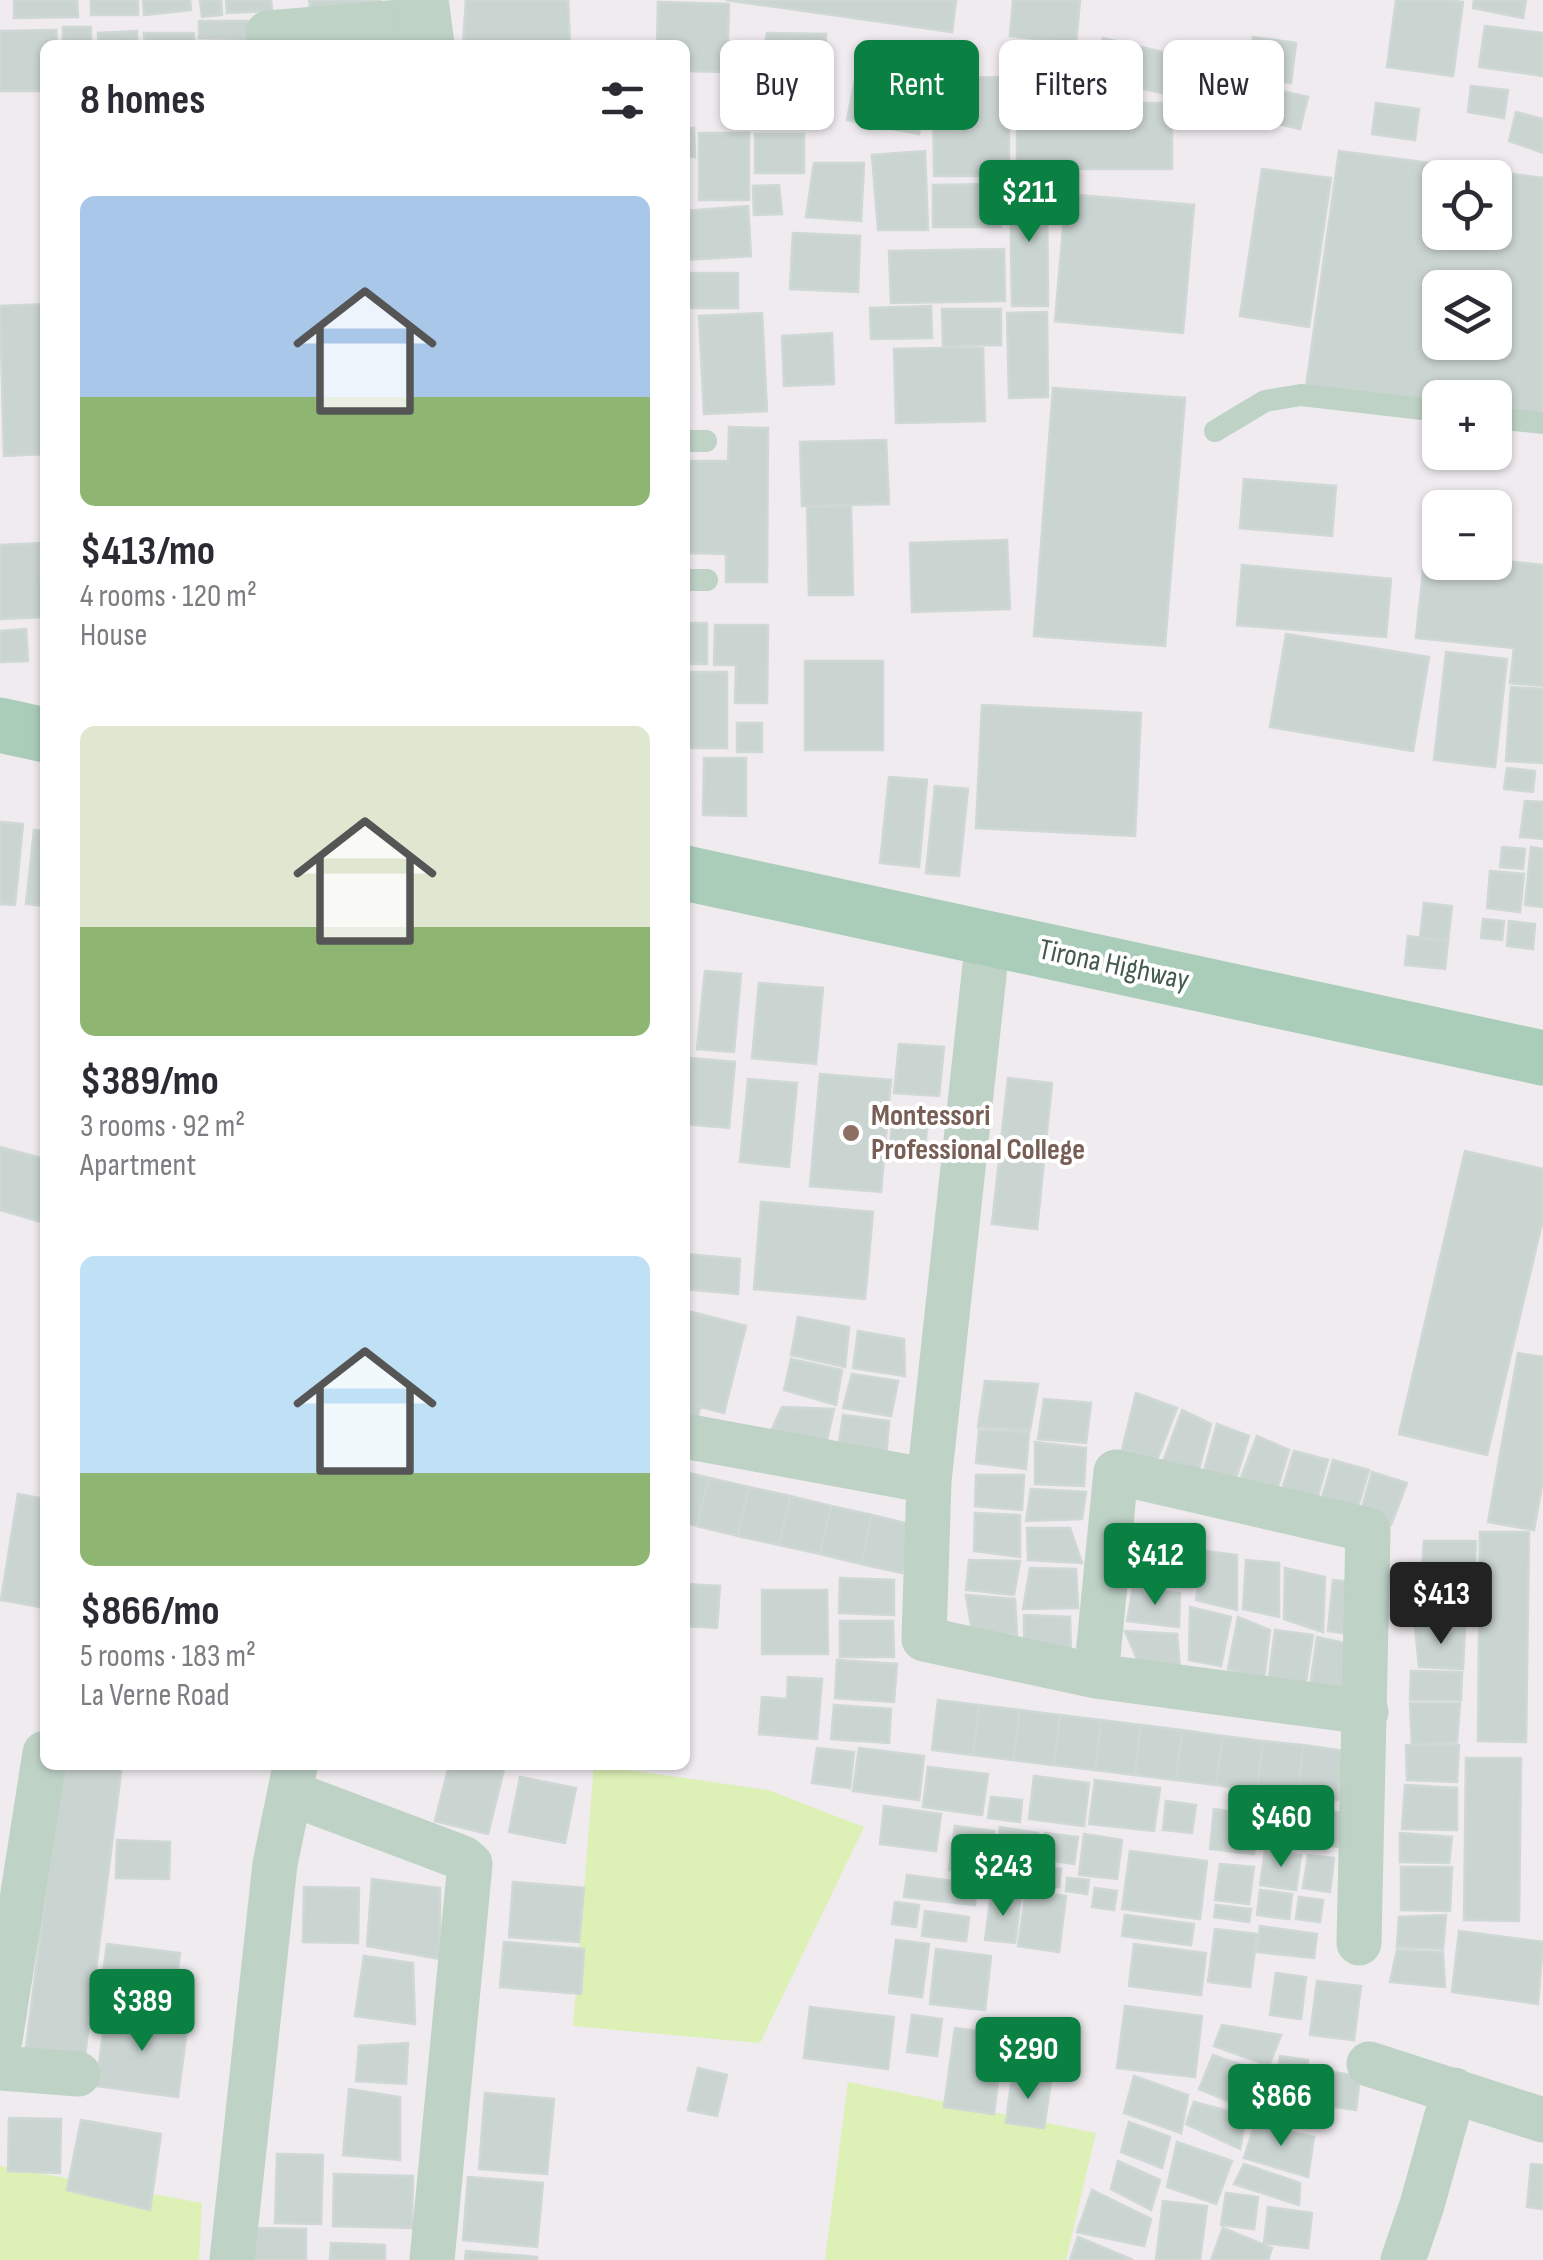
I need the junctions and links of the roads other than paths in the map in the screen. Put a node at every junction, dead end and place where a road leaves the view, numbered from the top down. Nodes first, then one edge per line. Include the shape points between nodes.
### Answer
1 (424, 22) edge
2 (268, 32) dead end
3 (1422, 409) edge
4 (1512, 420) edge
5 (1543, 423) edge
6 (1215, 430) dead end
7 (0, 726) edge
8 (40, 734) edge
9 (690, 874) edge
10 (988, 938) junction
11 (1543, 1058) edge
12 (690, 1437) edge
13 (929, 1481) junction
14 (1096, 1676) junction
15 (1366, 1712) junction
16 (42, 1770) edge
17 (293, 1779) edge
18 (1359, 1943) dead end
19 (0, 2040) edge
20 (1369, 2064) dead end
21 (0, 2068) edge
22 (78, 2074) dead end
23 (1454, 2090) junction
24 (1543, 2120) edge
25 (232, 2260) edge
26 (432, 2260) edge
27 (1403, 2260) edge

1 - 2 street
3 - 6 lane via 1300,395 1264,401
4 - 5 lane
7 - 8 main road
9 - 10 main road, Tirona Highway
10 - 11 main road, Tirona Highway
10 - 13 street
12 - 13 street
13 - 14 street via 924,1640
14 - 15 street
14 - 15 street via 1116,1472 1368,1530
15 - 18 street
16 - 19 street
17 - 25 street via 275,1864
17 - 26 street via 470,1864
20 - 23 street
21 - 22 street
23 - 24 street
23 - 27 street

